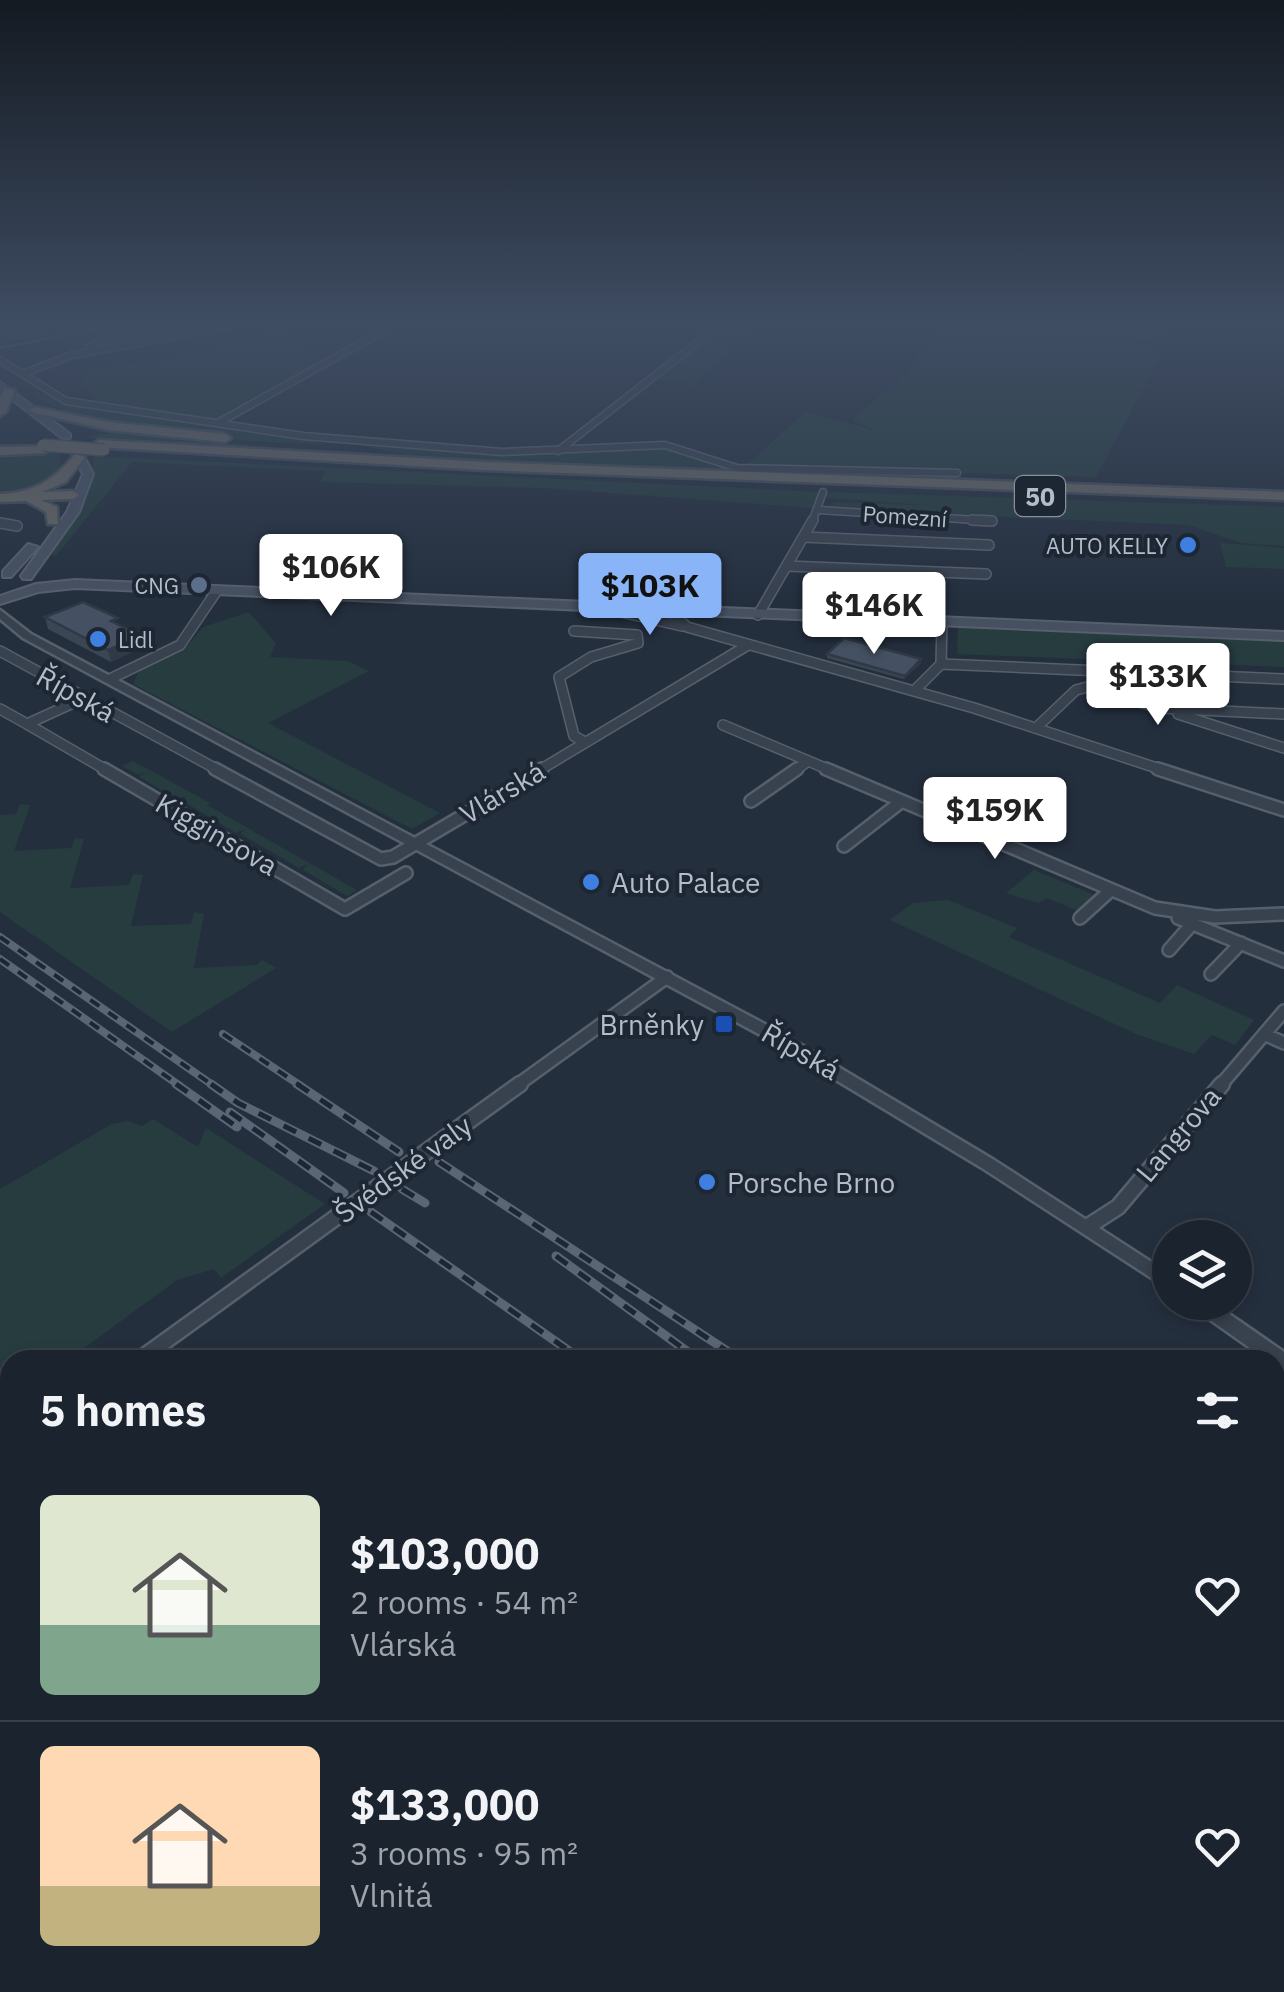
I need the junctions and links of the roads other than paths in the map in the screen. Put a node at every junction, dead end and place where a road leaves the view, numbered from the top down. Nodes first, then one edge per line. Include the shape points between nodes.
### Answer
1 (45, 418) edge
2 (71, 418) edge
3 (181, 418) edge
4 (227, 418) edge
5 (600, 418) edge
6 (218, 423) junction
7 (108, 426) junction
8 (68, 436) joint
9 (0, 439) edge
10 (42, 445) junction
11 (101, 447) junction
12 (0, 451) edge
13 (558, 451) junction
14 (78, 455) junction
15 (484, 466) junction
16 (957, 474) dead end
17 (801, 483) junction
18 (824, 492) dead end
19 (27, 494) junction
20 (73, 495) junction
21 (1284, 496) edge
22 (2, 498) edge
23 (1284, 504) edge
24 (820, 510) junction
25 (992, 521) dead end
26 (0, 523) edge
27 (58, 523) junction
28 (17, 526) dead end
29 (803, 538) junction
30 (989, 545) dead end
31 (787, 566) junction
32 (4, 574) edge
33 (986, 574) dead end
34 (28, 582) junction
35 (216, 592) junction
36 (5, 599) edge
37 (608, 609) junction
38 (671, 612) junction
39 (709, 613) junction
40 (2, 615) edge
41 (758, 615) junction
42 (942, 622) junction
43 (574, 631) dead end
44 (700, 631) junction
45 (1284, 636) edge
46 (748, 645) junction
47 (0, 651) edge
48 (940, 664) junction
49 (110, 679) junction
50 (1284, 679) edge
51 (914, 690) junction
52 (84, 698) junction
53 (0, 708) edge
54 (1160, 708) junction
55 (1284, 714) edge
56 (27, 724) junction
57 (723, 725) dead end
58 (1036, 727) junction
59 (585, 742) junction
60 (1284, 748) edge
61 (808, 761) junction
62 (751, 801) dead end
63 (902, 801) junction
64 (1284, 810) edge
65 (418, 843) junction
66 (844, 846) dead end
67 (406, 873) dead end
68 (1111, 890) junction
69 (1155, 908) junction
70 (1284, 914) edge
71 (1215, 917) junction
72 (1080, 918) dead end
73 (1192, 924) junction
74 (1214, 932) junction
75 (1241, 943) junction
76 (1169, 950) dead end
77 (1284, 960) edge
78 (1212, 974) dead end
79 (667, 977) junction
80 (1284, 1011) edge
81 (1264, 1034) junction
82 (1284, 1043) edge
83 (1086, 1228) junction
84 (1152, 1271) edge
85 (1224, 1320) edge
86 (153, 1350) edge
87 (1267, 1350) edge

1 - 8 main road
2 - 7 highway, 50
3 - 6 street
4 - 6 street
5 - 13 street
6 - 13 street via 437,450
7 - 8 highway, 50
7 - 15 highway, 50
9 - 10 highway, 50
10 - 11 highway, 50, bridge
10 - 12 highway, 50
11 - 15 highway, 50
11 - 17 highway, 50
13 - 16 street via 664,446 737,468
14 - 19 highway via 62,479
14 - 20 main road
14 - 27 main road via 86,483
15 - 17 highway, 50
17 - 21 highway, 50
17 - 23 highway, 50
18 - 24 street
19 - 20 highway
19 - 22 highway
20 - 22 highway
20 - 27 main road
22 - 27 highway via 46,505
24 - 25 street, Pomezní
24 - 29 street
26 - 28 street
27 - 32 main road
27 - 34 main road
29 - 30 street
29 - 31 street
31 - 33 street
31 - 41 street
32 - 34 main road
34 - 35 main road
34 - 36 main road
35 - 37 main road
35 - 49 street via 180,645
36 - 40 street, Řípská
37 - 38 main road
37 - 44 street
38 - 39 main road
38 - 44 street
39 - 41 main road
39 - 44 street via 692,620
40 - 49 street, Řípská via 26,636
41 - 42 main road
42 - 45 main road
42 - 48 street
43 - 59 street via 637,635 638,643 591,657 559,677 574,736
44 - 46 street
46 - 51 street
46 - 59 street, Vlárská
47 - 52 street, Řípská
48 - 50 street
48 - 51 street
49 - 65 street, Řípská
51 - 58 street
52 - 56 street
52 - 65 street, Řípská via 375,858
53 - 56 street, Kigginsova
54 - 55 street
54 - 58 street via 1086,688
54 - 60 street
56 - 67 street, Kigginsova via 345,909
57 - 61 street
58 - 64 street
59 - 65 street, Vlárská
61 - 62 street
61 - 63 street
63 - 66 street
63 - 68 street
65 - 79 street, Řípská
68 - 69 street
68 - 72 street
69 - 71 street
69 - 73 street
70 - 71 street
71 - 74 street
73 - 74 street
73 - 76 street
74 - 75 street
75 - 77 street
75 - 78 street
79 - 83 street, Řípská via 912,1117
79 - 86 street, Švédské valy, bridge
80 - 81 street, Langrova
81 - 82 street
81 - 83 street, Langrova via 1118,1206
83 - 84 street, Řípská
85 - 87 street

